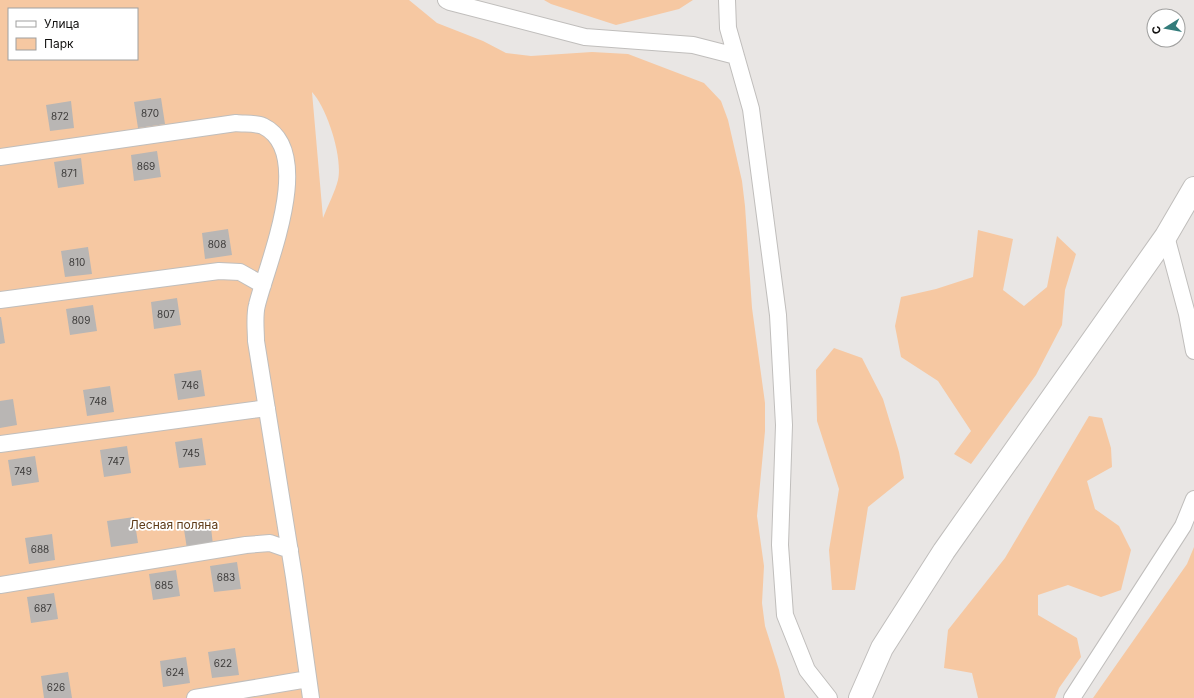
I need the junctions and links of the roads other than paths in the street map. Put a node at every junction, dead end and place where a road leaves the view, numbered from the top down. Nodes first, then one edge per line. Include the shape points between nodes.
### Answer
1 (446, 0) edge
2 (727, 0) edge
3 (736, 56) junction
4 (0, 157) edge
5 (1194, 188) edge
6 (1166, 236) junction
7 (264, 285) junction
8 (0, 300) edge
9 (1194, 351) edge
10 (267, 408) junction
11 (0, 444) edge
12 (1194, 499) edge
13 (290, 550) junction
14 (0, 585) edge
15 (308, 679) junction
16 (195, 698) edge
17 (311, 698) edge
18 (829, 698) edge
19 (860, 698) edge
20 (1072, 698) edge

1 - 3 street via 584,37 693,45
2 - 3 street via 728,28
3 - 18 street via 751,109 778,315 784,425 780,546 785,615 806,670
4 - 7 street via 236,123 262,126 278,138 285,155 288,192
5 - 6 street
6 - 9 street
6 - 19 street via 944,551 882,648
7 - 8 street via 240,272 219,271
7 - 10 street via 256,306 256,341
10 - 11 street
10 - 13 street
12 - 20 street via 1183,526
13 - 14 street via 270,544 246,545
13 - 15 street
15 - 16 street
15 - 17 street

